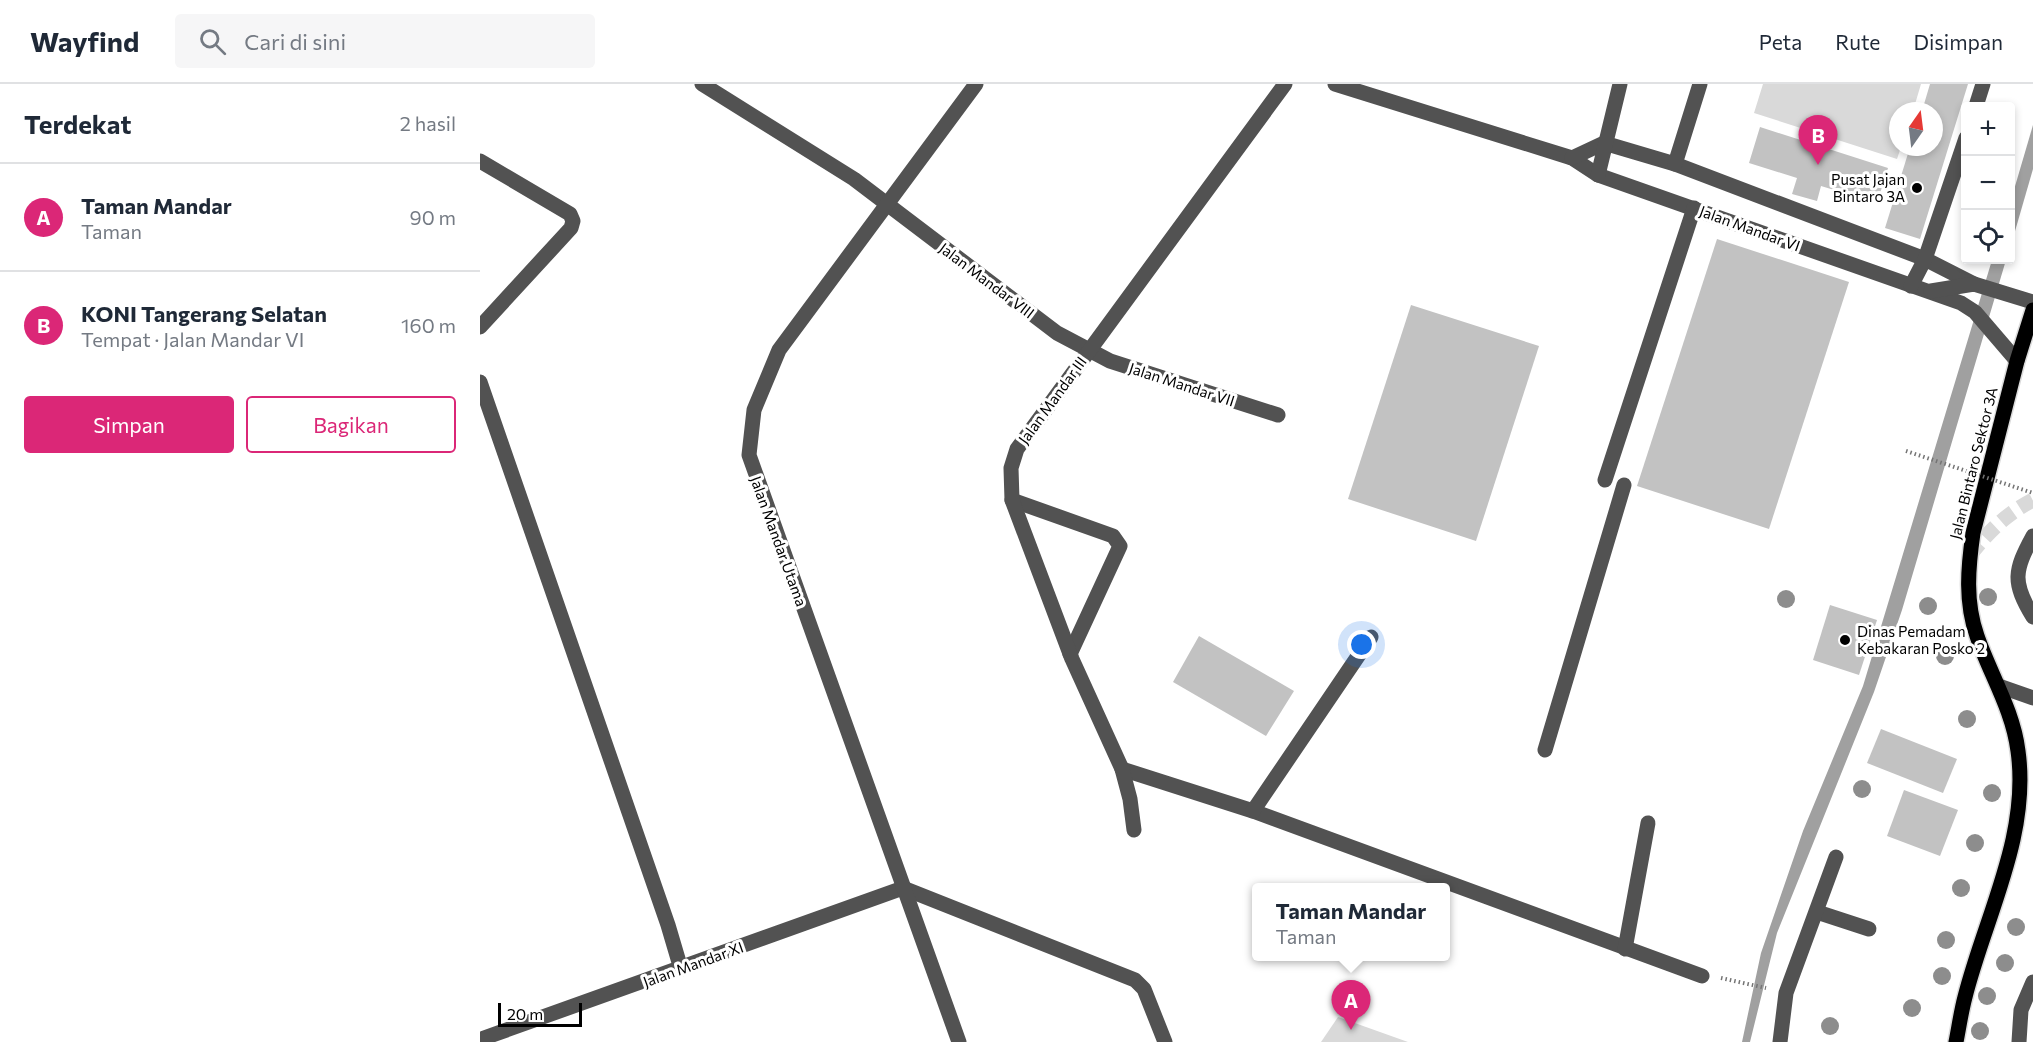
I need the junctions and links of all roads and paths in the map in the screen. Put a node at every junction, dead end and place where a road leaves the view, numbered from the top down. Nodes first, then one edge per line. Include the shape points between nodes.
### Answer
1 (702, 84) edge
2 (976, 84) edge
3 (1285, 84) edge
4 (1335, 84) edge
5 (1620, 84) edge
6 (1700, 84) edge
7 (1983, 84) edge
8 (1977, 102) edge
9 (1604, 142) junction
10 (1961, 150) edge
11 (1572, 158) junction
12 (480, 161) edge
13 (1675, 164) junction
14 (1598, 175) junction
15 (889, 205) junction
16 (1694, 208) junction
17 (1925, 259) junction
18 (1975, 284) junction
19 (1911, 286) junction
20 (1930, 291) junction
21 (2033, 302) edge
22 (2033, 310) edge
23 (480, 327) edge
24 (1088, 351) junction
25 (2017, 362) junction
26 (480, 382) edge
27 (1278, 415) dead end
28 (1906, 451) dead end
29 (1605, 480) dead end
30 (1624, 485) dead end
31 (2033, 493) edge
32 (1012, 500) junction
33 (2033, 536) edge
34 (2033, 617) edge
35 (1371, 637) dead end
36 (1070, 654) junction
37 (1999, 686) junction
38 (2033, 698) edge
39 (1545, 750) dead end
40 (1122, 769) junction
41 (1253, 811) junction
42 (1648, 823) dead end
43 (1134, 830) dead end
44 (1836, 857) dead end
45 (1447, 883) edge
46 (1450, 884) edge
47 (903, 888) junction
48 (1817, 912) junction
49 (1869, 929) dead end
50 (1625, 949) junction
51 (681, 969) junction
52 (1702, 976) dead end
53 (1740, 981) dead end
54 (2033, 982) edge
55 (1770, 989) dead end
56 (482, 1035) edge
57 (959, 1042) edge
58 (1165, 1042) edge
59 (1780, 1042) edge
60 (1956, 1042) edge
61 (2019, 1042) edge

1 - 15 street, Jalan Mandar VIII
2 - 15 street, Jalan Mandar Utama
3 - 24 street, Jalan Mandar III
4 - 11 street, Jalan Mandar VI
5 - 9 street
6 - 13 street
7 - 8 street
9 - 11 street
9 - 13 street
9 - 14 street
10 - 17 street
11 - 14 street, Jalan Mandar VI
12 - 23 street via 570,214 573,221 571,228
13 - 17 street
14 - 16 street, Jalan Mandar VI
15 - 24 street, Jalan Mandar VIII via 1057,333
15 - 47 street, Jalan Mandar Utama via 779,350 754,410 749,455
16 - 19 street, Jalan Mandar VI
16 - 29 street
17 - 18 street
17 - 19 street
18 - 20 street, Jalan Mandar VI
18 - 21 street, Jalan Mandar VI
19 - 20 street, Jalan Mandar VI
20 - 25 street, Jalan Mandar VI via 1975,312
22 - 25 main road, Jalan Bintaro Sektor 3A
24 - 27 street, Jalan Mandar VII
24 - 32 street, Jalan Mandar III via 1017,449 1011,468
25 - 37 main road, Jalan Bintaro Sektor 3A via 1973,532 1967,583 1977,635
26 - 51 street
28 - 31 path, bridge
30 - 39 street
32 - 36 street, Jalan Mandar III
32 - 36 street via 1113,536 1120,546
33 - 34 street via 2016,575 2019,593
35 - 41 street
36 - 40 street, Jalan Mandar III
37 - 38 street
37 - 60 main road, Jalan Bintaro Sektor 3A via 2018,750 2019,796 2011,850 1965,998
40 - 41 street
40 - 43 street, Jalan Mandar III
41 - 45 street
42 - 50 street
44 - 48 street
46 - 50 street
47 - 51 street, Jalan Mandar XI
47 - 57 street, Jalan Mandar Utama
47 - 58 street via 1135,980 1144,989
48 - 49 street
48 - 59 street via 1786,993
50 - 52 street
51 - 56 street, Jalan Mandar XI
53 - 55 path
54 - 61 street via 2021,1010

